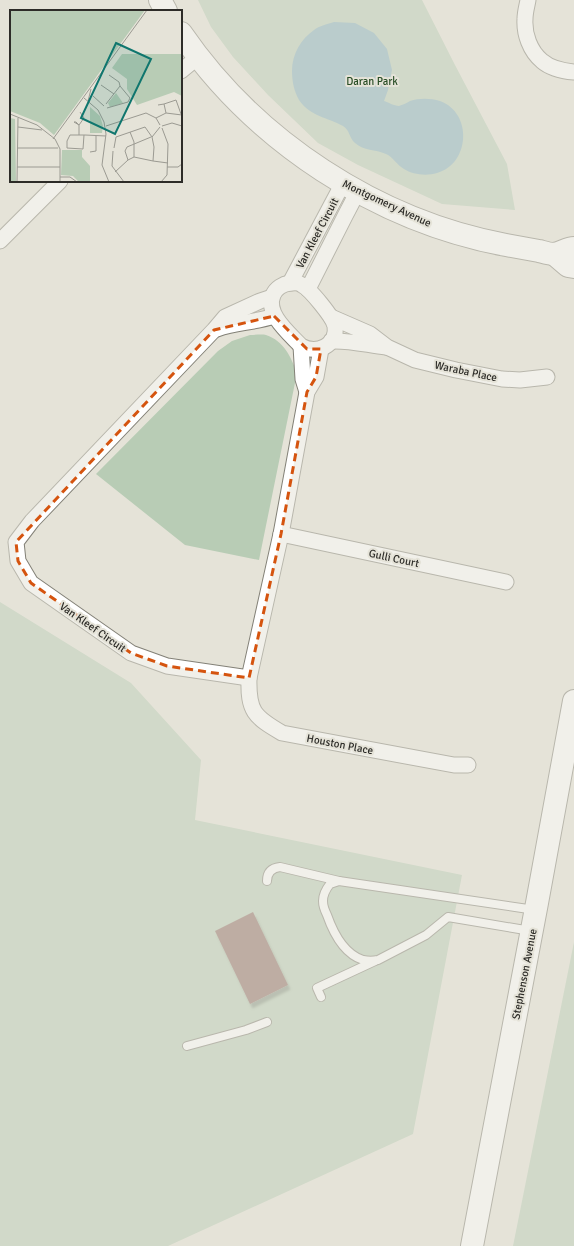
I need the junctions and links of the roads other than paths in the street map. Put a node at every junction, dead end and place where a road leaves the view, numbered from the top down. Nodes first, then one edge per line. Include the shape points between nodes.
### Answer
1 (160, 0) edge
2 (528, 0) edge
3 (165, 10) edge
4 (182, 39) edge
5 (198, 57) junction
6 (182, 71) edge
7 (574, 72) edge
8 (59, 182) edge
9 (351, 187) junction
10 (0, 241) edge
11 (564, 251) edge
12 (574, 267) edge
13 (290, 282) junction
14 (308, 289) junction
15 (272, 297) junction
16 (274, 316) junction
17 (331, 317) junction
18 (214, 330) junction
19 (326, 345) junction
20 (302, 346) junction
21 (387, 347) junction
22 (547, 377) dead end
23 (307, 392) junction
24 (281, 534) junction
25 (506, 582) dead end
26 (249, 678) junction
27 (574, 701) edge
28 (468, 765) dead end
29 (267, 881) dead end
30 (339, 881) junction
31 (536, 910) junction
32 (532, 932) junction
33 (378, 960) junction
34 (321, 997) dead end
35 (267, 1022) dead end
36 (187, 1046) dead end
37 (472, 1246) edge

1 - 3 main road
2 - 7 street via 525,26 532,49 542,62 549,66
4 - 5 main road, Montgomery Avenue
5 - 6 street
5 - 9 main road, Montgomery Avenue via 258,120 306,159
8 - 10 street
9 - 11 main road, Montgomery Avenue via 438,228 487,241
9 - 13 street, Van Kleef Circuit
9 - 14 street, Van Kleef Circuit via 345,216
11 - 12 main road, Montgomery Avenue via 568,266
13 - 14 street via 302,284
13 - 15 street via 281,286
14 - 17 street
15 - 16 street
15 - 18 street, Van Kleef Circuit via 225,317
16 - 18 street, Van Kleef Circuit
16 - 20 street
17 - 19 street via 335,327 334,334
17 - 21 street, Waraba Place via 370,334
18 - 26 street, Van Kleef Circuit via 32,521 16,542 18,561 31,583 131,653 167,666
19 - 20 street via 312,350
19 - 21 street, Waraba Place via 342,340
19 - 23 street via 316,377
20 - 23 street via 303,379
21 - 22 street, Waraba Place via 415,360 456,370 520,380
23 - 24 street
24 - 25 street, Gulli Court
24 - 26 street
26 - 28 street, Houston Place via 248,695 253,710 264,723 282,733 454,765
27 - 31 main road, Stephenson Avenue
29 - 30 lane via 268,873 275,867
30 - 31 lane
30 - 33 lane via 330,884 322,903 336,937 352,954 363,960
31 - 32 main road, Stephenson Avenue
32 - 33 lane via 448,917 426,935
32 - 37 main road, Stephenson Avenue
33 - 34 lane via 317,988
35 - 36 lane

